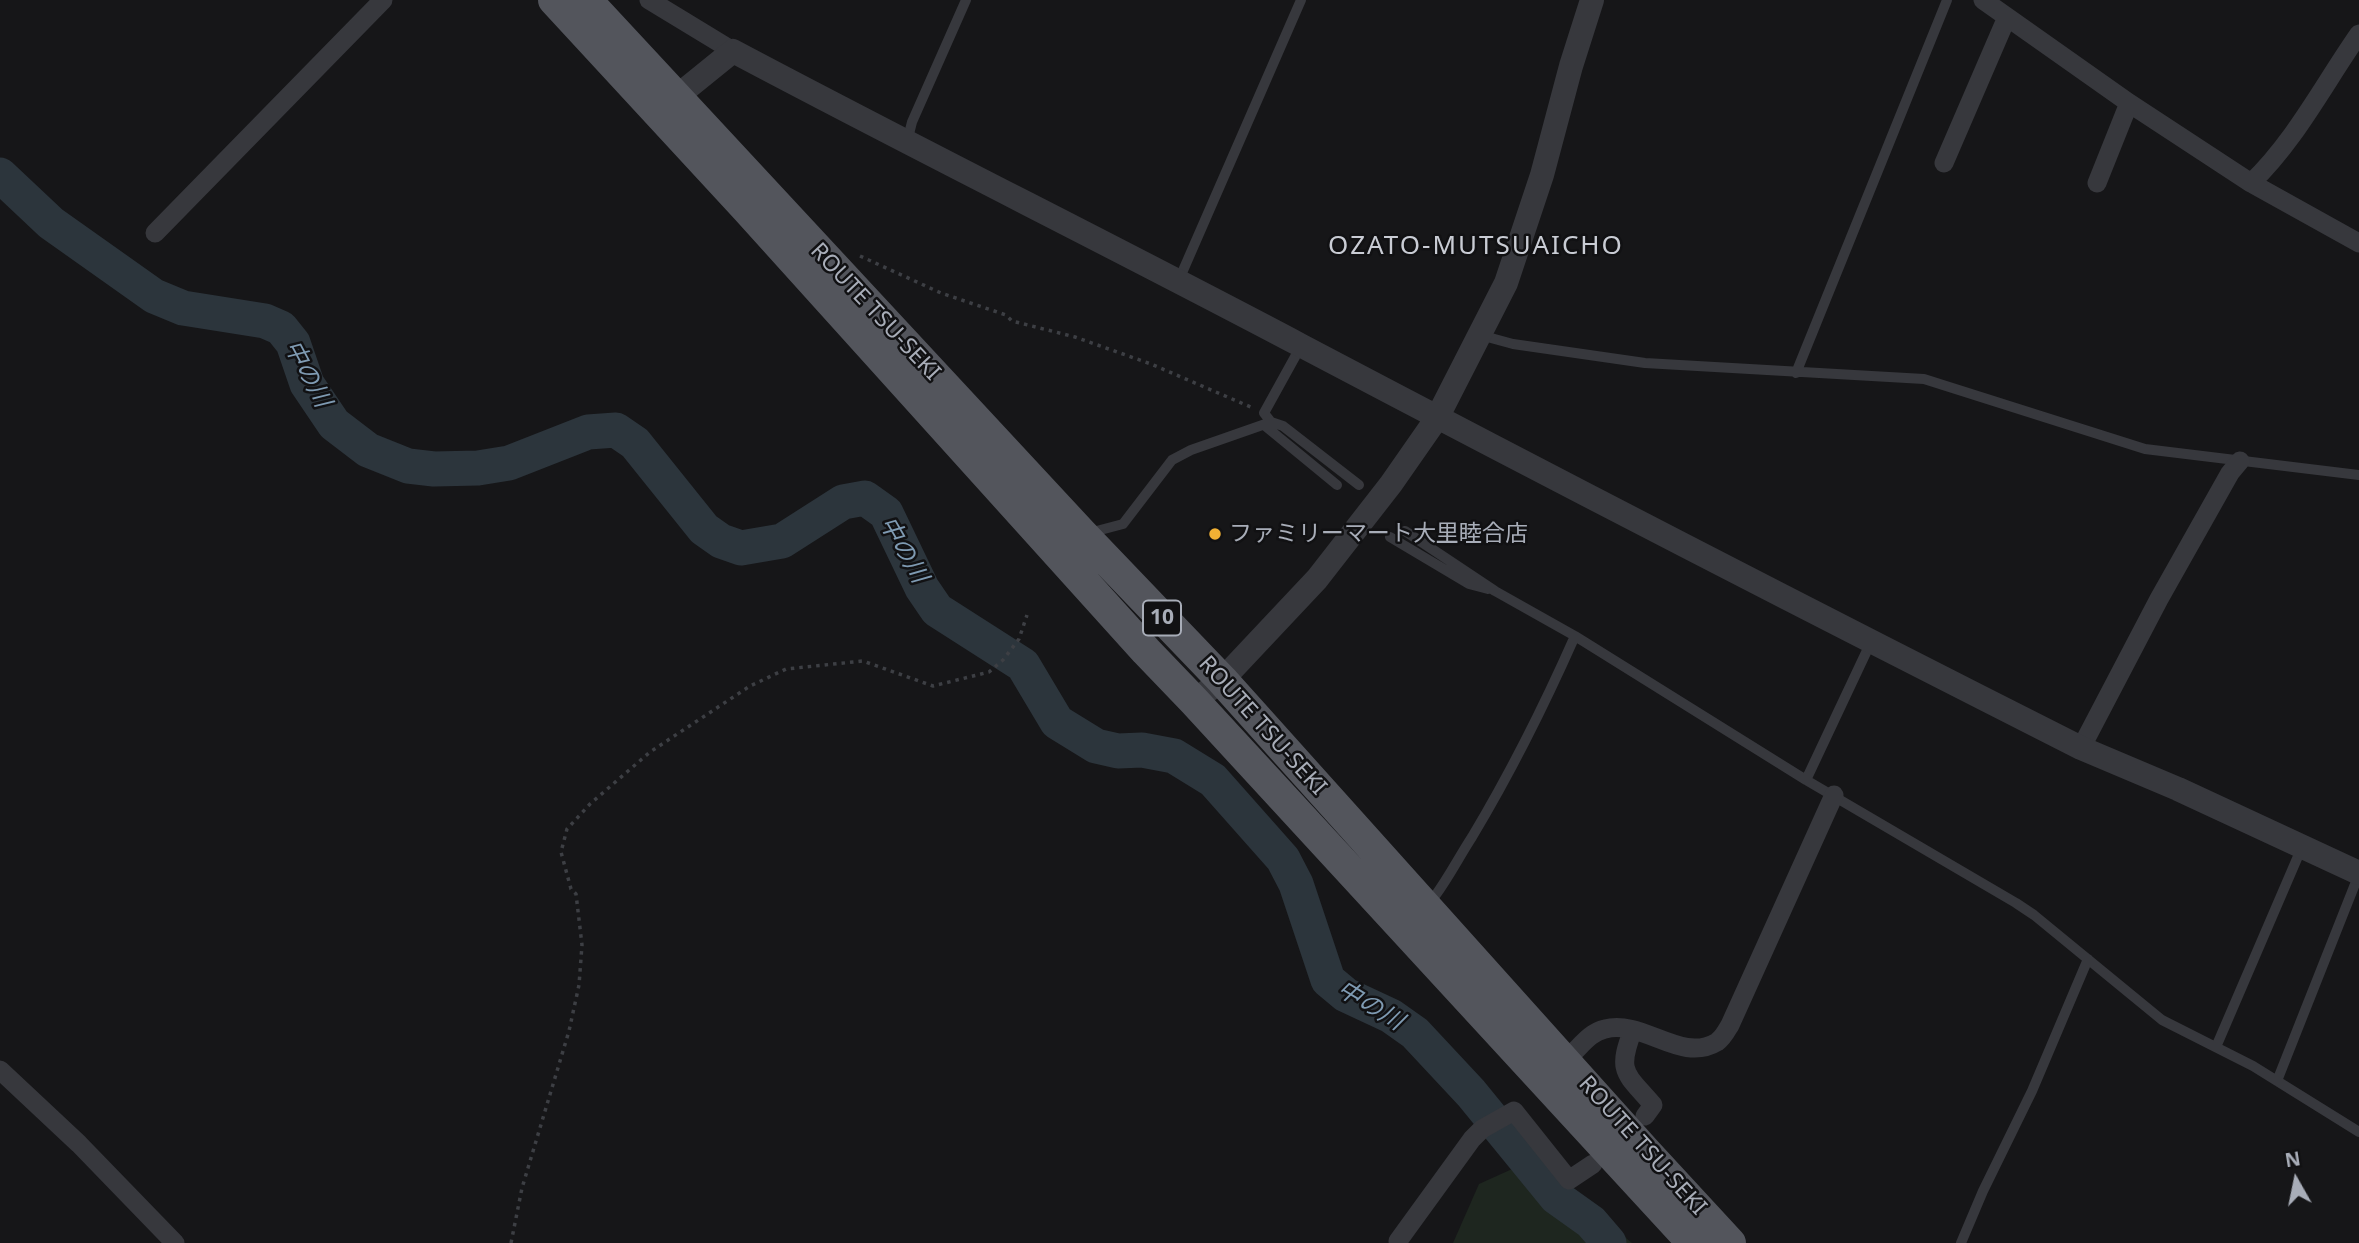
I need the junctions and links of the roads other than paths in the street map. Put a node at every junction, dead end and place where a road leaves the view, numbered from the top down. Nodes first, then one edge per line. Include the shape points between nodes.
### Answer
1 (383, 0) edge
2 (554, 0) edge
3 (586, 0) edge
4 (649, 0) edge
5 (966, 0) edge
6 (1301, 0) edge
7 (1592, 0) edge
8 (1947, 0) edge
9 (1983, 0) edge
10 (2007, 17) junction
11 (2359, 34) edge
12 (733, 51) junction
13 (675, 98) junction
14 (2129, 103) junction
15 (907, 143) junction
16 (1944, 163) dead end
17 (2097, 183) dead end
18 (2251, 183) junction
19 (155, 233) dead end
20 (2359, 243) edge
21 (1178, 282) junction
22 (1480, 335) junction
23 (1301, 346) junction
24 (1796, 373) junction
25 (1437, 418) junction
26 (1266, 420) junction
27 (2240, 461) junction
28 (2359, 475) edge
29 (1337, 485) dead end
30 (1359, 485) dead end
31 (1405, 531) dead end
32 (1082, 534) junction
33 (1390, 537) dead end
34 (1495, 591) junction
35 (1575, 636) junction
36 (1871, 641) junction
37 (1222, 680) junction
38 (1194, 701) junction
39 (2081, 748) junction
40 (1806, 780) junction
41 (1834, 795) junction
42 (2302, 846) junction
43 (2359, 873) edge
44 (1434, 896) dead end
45 (2088, 959) junction
46 (1633, 1030) junction
47 (2216, 1047) junction
48 (1575, 1051) dead end
49 (0, 1070) edge
50 (2277, 1081) junction
51 (1645, 1116) dead end
52 (2359, 1132) edge
53 (1592, 1164) dead end
54 (1398, 1241) edge
55 (175, 1243) edge
56 (1693, 1243) edge
57 (1730, 1243) edge
58 (1961, 1243) edge

1 - 19 street
2 - 38 main road, ROUTE TSU-SEKI / 10
3 - 13 main road, ROUTE TSU-SEKI / 10
4 - 12 street
5 - 15 lane
6 - 21 lane
7 - 22 street via 1506,283
8 - 24 lane
9 - 10 street
10 - 14 street
10 - 16 street
11 - 18 street via 2269,166
12 - 13 street
12 - 15 street
13 - 32 main road, ROUTE TSU-SEKI / 10
14 - 17 street
14 - 18 street
15 - 21 street
18 - 20 street
21 - 23 street
22 - 24 lane via 1598,358
22 - 25 street
23 - 25 street
23 - 26 lane
24 - 27 lane via 1924,379 2145,449
25 - 36 street
25 - 37 street via 1317,579
26 - 29 lane
26 - 30 lane via 1283,426
26 - 32 lane via 1172,460 1123,524
27 - 28 lane
27 - 39 street via 2159,599
31 - 34 lane
32 - 37 main road, ROUTE TSU-SEKI / 10
33 - 34 lane via 1469,584
34 - 35 lane
35 - 40 lane
35 - 44 lane via 1504,784
36 - 39 street
36 - 40 lane
37 - 38 street
37 - 57 main road, ROUTE TSU-SEKI / 10
38 - 56 main road, ROUTE TSU-SEKI / 10
39 - 42 street
40 - 41 lane
41 - 45 lane via 2016,903
41 - 46 street via 1721,1040 1683,1047
42 - 43 street
42 - 47 lane
43 - 50 lane
45 - 47 lane via 2162,1020
45 - 58 lane
46 - 48 street via 1620,1027 1594,1033
46 - 51 street via 1624,1071 1653,1105
47 - 50 lane
49 - 55 street
50 - 52 lane
53 - 54 street via 1569,1180 1514,1111 1482,1129 1459,1153

